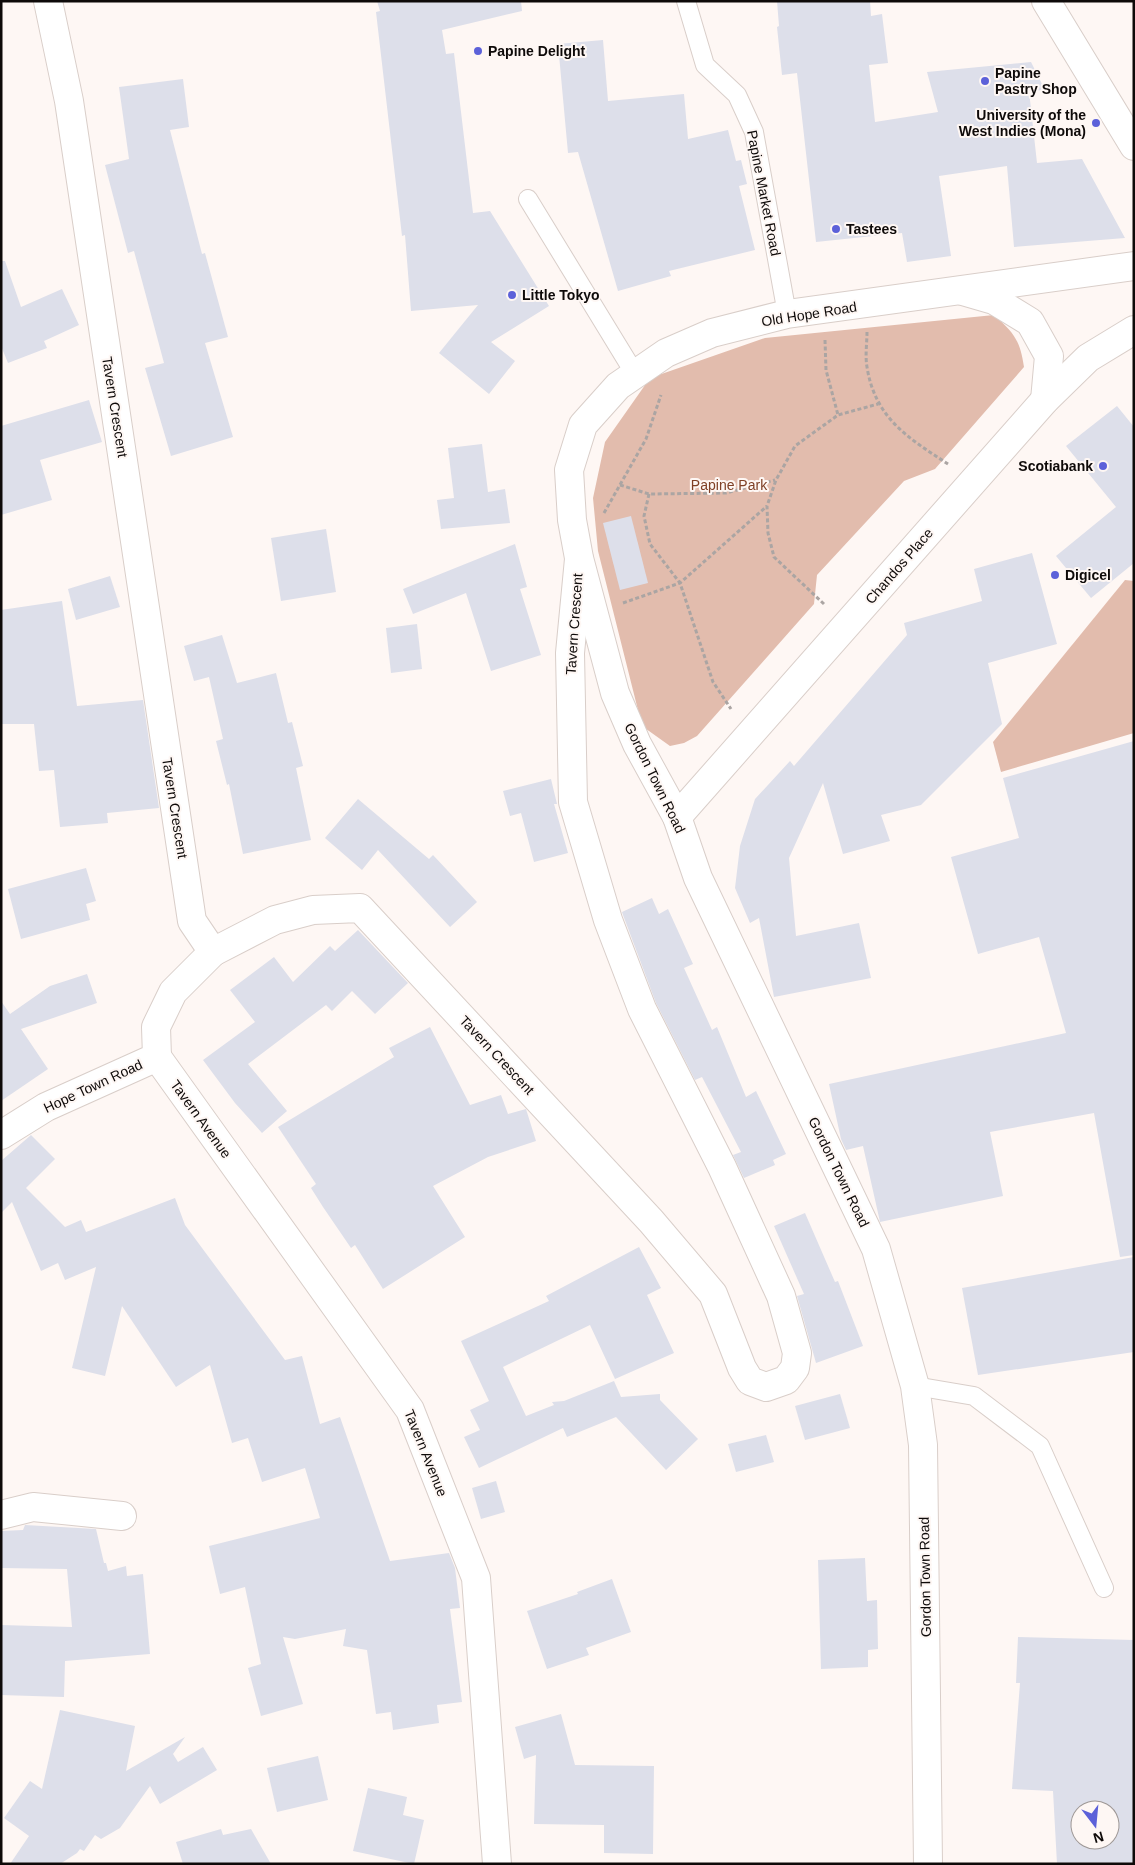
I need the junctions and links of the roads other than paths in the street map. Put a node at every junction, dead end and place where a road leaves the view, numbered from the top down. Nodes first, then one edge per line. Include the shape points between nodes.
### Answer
1 (48, 1) edge
2 (686, 1) edge
3 (1046, 1) edge
4 (1134, 146) edge
5 (528, 199) dead end
6 (1134, 266) edge
7 (956, 289) junction
8 (787, 314) junction
9 (1134, 330) edge
10 (635, 374) junction
11 (1045, 400) junction
12 (572, 520) joint
13 (579, 558) junction
14 (677, 816) junction
15 (212, 952) junction
16 (157, 1057) junction
17 (1, 1135) edge
18 (915, 1386) junction
19 (1, 1515) edge
20 (122, 1516) dead end
21 (1104, 1588) dead end
22 (497, 1864) edge
23 (928, 1864) edge

1 - 15 street, Tavern Crescent via 69,101 192,921
2 - 8 lane, Papine Market Road via 705,65 737,95 754,132
3 - 4 street
5 - 10 lane
6 - 7 street, Old Hope Road
7 - 8 street, Old Hope Road via 866,305
7 - 11 street via 994,300 1030,322 1049,356
8 - 10 street, Old Hope Road via 712,333 666,353
9 - 11 street, Chandos Place via 1088,358
10 - 12 street, Old Hope Road via 618,386 584,424 568,470
11 - 14 street, Chandos Place
12 - 13 street, Gordon Town Road
13 - 14 street, Gordon Town Road via 615,694 637,744
13 - 15 street, Tavern Crescent via 570,653 572,802 608,920 642,1009 722,1167 782,1296 797,1352 795,1368 786,1380 766,1387 750,1381 713,1294 644,1214 360,908 313,910 275,920
14 - 18 street, Gordon Town Road via 698,878 876,1249
15 - 16 street, Hope Town Road via 173,992 156,1027
16 - 17 street, Hope Town Road via 46,1107
16 - 22 street, Tavern Avenue via 410,1410 476,1578
18 - 21 lane via 974,1396 1040,1446
18 - 23 street, Gordon Town Road via 923,1445
19 - 20 street via 33,1507

